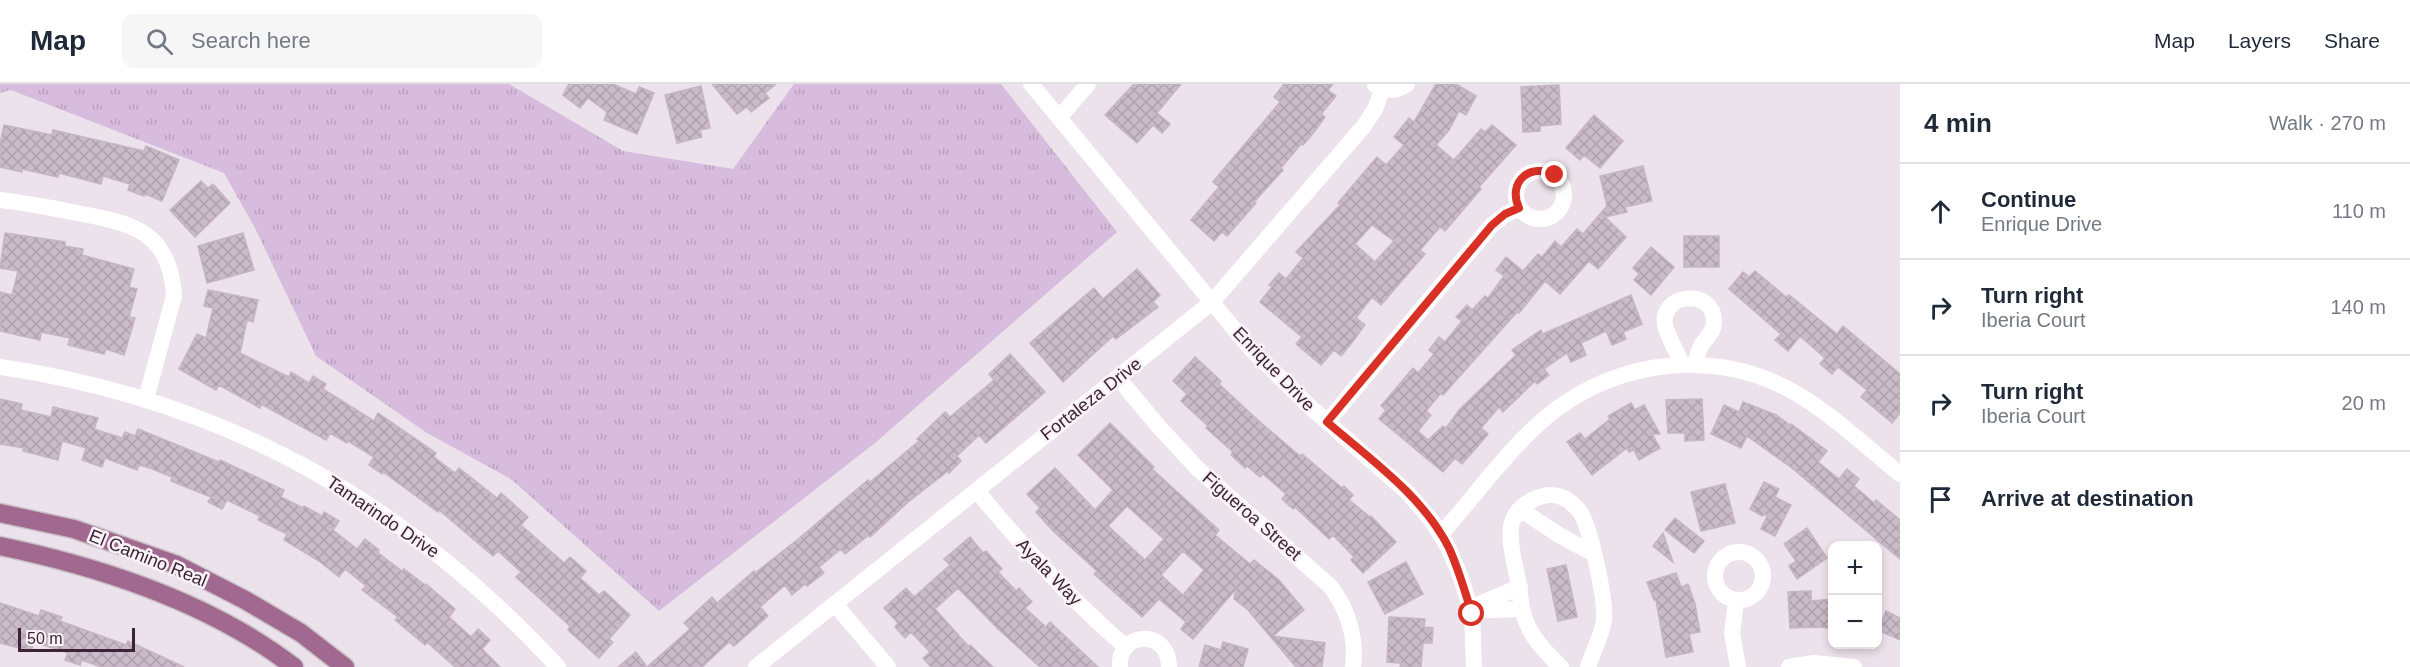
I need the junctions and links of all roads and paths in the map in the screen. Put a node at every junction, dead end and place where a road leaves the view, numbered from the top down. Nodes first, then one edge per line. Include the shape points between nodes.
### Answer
1 (1031, 84) edge
2 (1088, 84) edge
3 (1407, 84) edge
4 (1378, 87) edge
5 (1059, 118) junction
6 (0, 200) edge
7 (1519, 208) dead end
8 (1212, 302) junction
9 (0, 368) edge
10 (1118, 378) junction
11 (146, 399) junction
12 (1327, 422) junction
13 (1900, 474) edge
14 (977, 491) junction
15 (1521, 510) junction
16 (0, 513) edge
17 (1440, 535) junction
18 (0, 546) edge
19 (1594, 554) junction
20 (1520, 587) junction
21 (1737, 601) dead end
22 (835, 604) junction
23 (1470, 608) junction
24 (1522, 609) junction
25 (1126, 647) junction
26 (1595, 651) junction
27 (1556, 662) edge
28 (294, 667) edge
29 (345, 667) edge
30 (558, 667) edge
31 (756, 667) edge
32 (888, 667) edge
33 (1120, 667) edge
34 (1169, 667) edge
35 (1353, 667) edge
36 (1474, 667) edge
37 (1588, 667) edge
38 (1738, 667) edge
39 (1789, 667) edge
40 (1849, 667) edge

1 - 5 street, Enrique Drive
2 - 5 street
3 - 4 street, Fortaleza Drive via 1399,89
4 - 8 street, Fortaleza Drive via 1375,109 1364,126
5 - 8 street, Enrique Drive
6 - 11 street via 112,219 135,227 159,248 173,278 174,296
7 - 12 street via 1492,225
8 - 10 street, Fortaleza Drive
8 - 12 street, Enrique Drive via 1278,377
9 - 11 street, Tamarindo Drive
10 - 14 street, Fortaleza Drive
10 - 35 street, Figueroa Street via 1198,469 1331,587 1350,626
11 - 30 street, Tamarindo Drive via 275,450 366,501 454,567
12 - 17 street, Enrique Drive via 1407,492
13 - 17 street via 1827,414 1762,377 1731,368 1689,364 1645,368 1614,377 1569,399 1533,428
14 - 22 street, Fortaleza Drive
14 - 25 street, Ayala Way via 1066,592
15 - 19 street
15 - 19 street via 1536,497 1564,497 1581,513
15 - 20 street via 1512,522 1511,548
16 - 29 main road, El Camino Real via 74,529 177,566 301,633
17 - 23 street, Enrique Drive via 1461,578
18 - 28 main road, El Camino Real via 60,558 164,594 228,626
19 - 26 street via 1604,617
20 - 23 street
20 - 24 street
21 - 38 street via 1732,633
22 - 31 street, Fortaleza Drive
22 - 32 street
23 - 24 street
23 - 36 street, Enrique Drive
24 - 27 street via 1541,650
25 - 33 street
25 - 34 street via 1139,639 1154,641 1166,651
26 - 27 street via 1576,660
26 - 37 street
39 - 40 street via 1814,663

